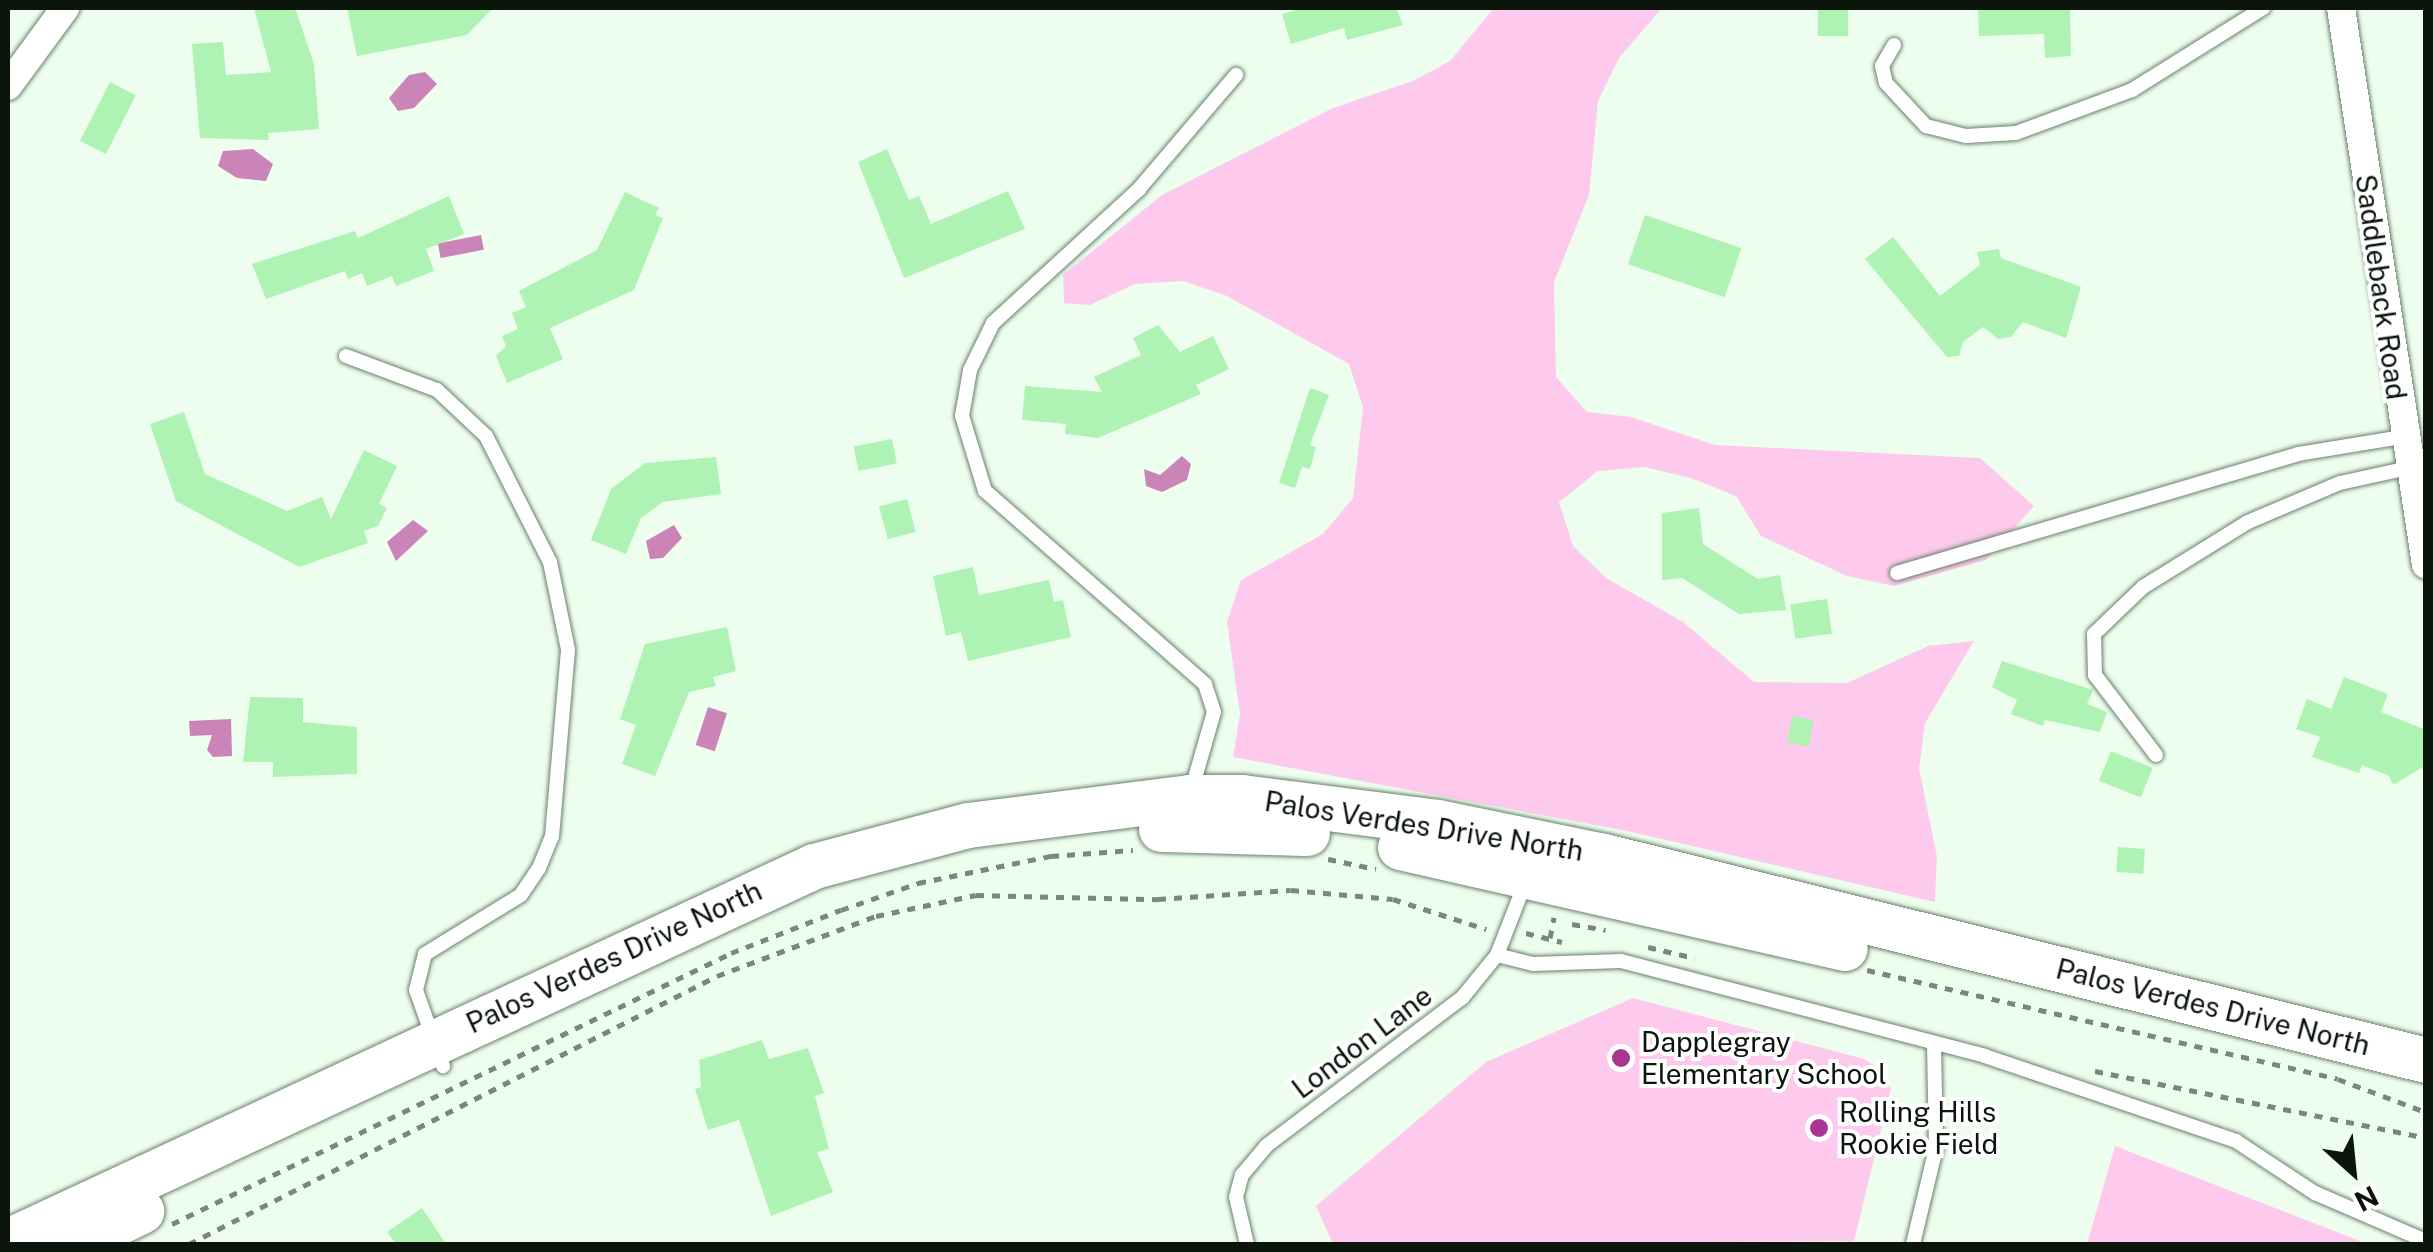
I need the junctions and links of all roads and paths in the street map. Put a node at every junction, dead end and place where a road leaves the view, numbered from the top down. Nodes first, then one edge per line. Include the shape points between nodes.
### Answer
1 (65, 8) edge
2 (2263, 8) edge
3 (2341, 8) edge
4 (1894, 45) dead end
5 (1236, 76) dead end
6 (8, 86) edge
7 (346, 356) dead end
8 (2402, 437) junction
9 (2408, 468) junction
10 (2426, 565) edge
11 (1898, 573) dead end
12 (2156, 755) dead end
13 (1187, 812) junction
14 (1438, 822) junction
15 (1138, 850) dead end
16 (1326, 858) dead end
17 (1385, 871) dead end
18 (1536, 893) junction
19 (1765, 898) junction
20 (1554, 916) junction
21 (1612, 930) dead end
22 (1506, 936) junction
23 (1540, 952) dead end
24 (1497, 955) junction
25 (1853, 967) dead end
26 (1934, 1045) junction
27 (437, 1055) junction
28 (2426, 1060) edge
29 (2426, 1085) edge
30 (2426, 1112) edge
31 (154, 1232) dead end
32 (67, 1235) edge
33 (8, 1241) edge
34 (2426, 1241) edge
35 (189, 1244) edge
36 (1247, 1244) edge
37 (1913, 1244) edge

1 - 6 street
2 - 4 lane via 2132,90 2016,133 1966,136 1926,126 1886,83 1882,66
3 - 8 street, Saddleback Road
5 - 13 lane via 1139,188 994,323 970,370 962,416 985,492 1205,684 1214,712
7 - 27 lane via 437,390 486,436 550,562 568,650 552,836 521,895 425,954 416,990
8 - 9 street, Saddleback Road
8 - 11 lane via 2298,454
9 - 10 street, Saddleback Road
9 - 12 lane via 2340,483 2248,522 2143,587 2094,634 2095,675
13 - 14 main road, Palos Verdes Drive North via 1242,796
13 - 18 main road, Palos Verdes Drive North via 1318,834
13 - 27 main road, Palos Verdes Drive North via 968,825 814,866
14 - 18 main road
14 - 19 main road, Palos Verdes Drive North
15 - 31 path via 1051,856 956,875 841,910 731,954
16 - 17 path
18 - 19 main road via 1570,867 1717,902
18 - 20 path
18 - 22 lane, London Lane
18 - 29 main road, Palos Verdes Drive North
19 - 28 main road, Palos Verdes Drive North
20 - 21 path
20 - 23 path
22 - 24 lane, London Lane
22 - 35 path via 1393,899 1292,890 1158,899 976,895 876,916 717,976
24 - 26 lane via 1533,964 1621,962
24 - 36 lane, London Lane via 1462,998 1266,1146 1242,1175 1236,1197
25 - 30 path via 2338,1079
26 - 34 lane via 2236,1141 2315,1192
26 - 37 lane via 1936,1148
27 - 32 main road, Palos Verdes Drive North
32 - 33 main road, Palos Verdes Drive North

